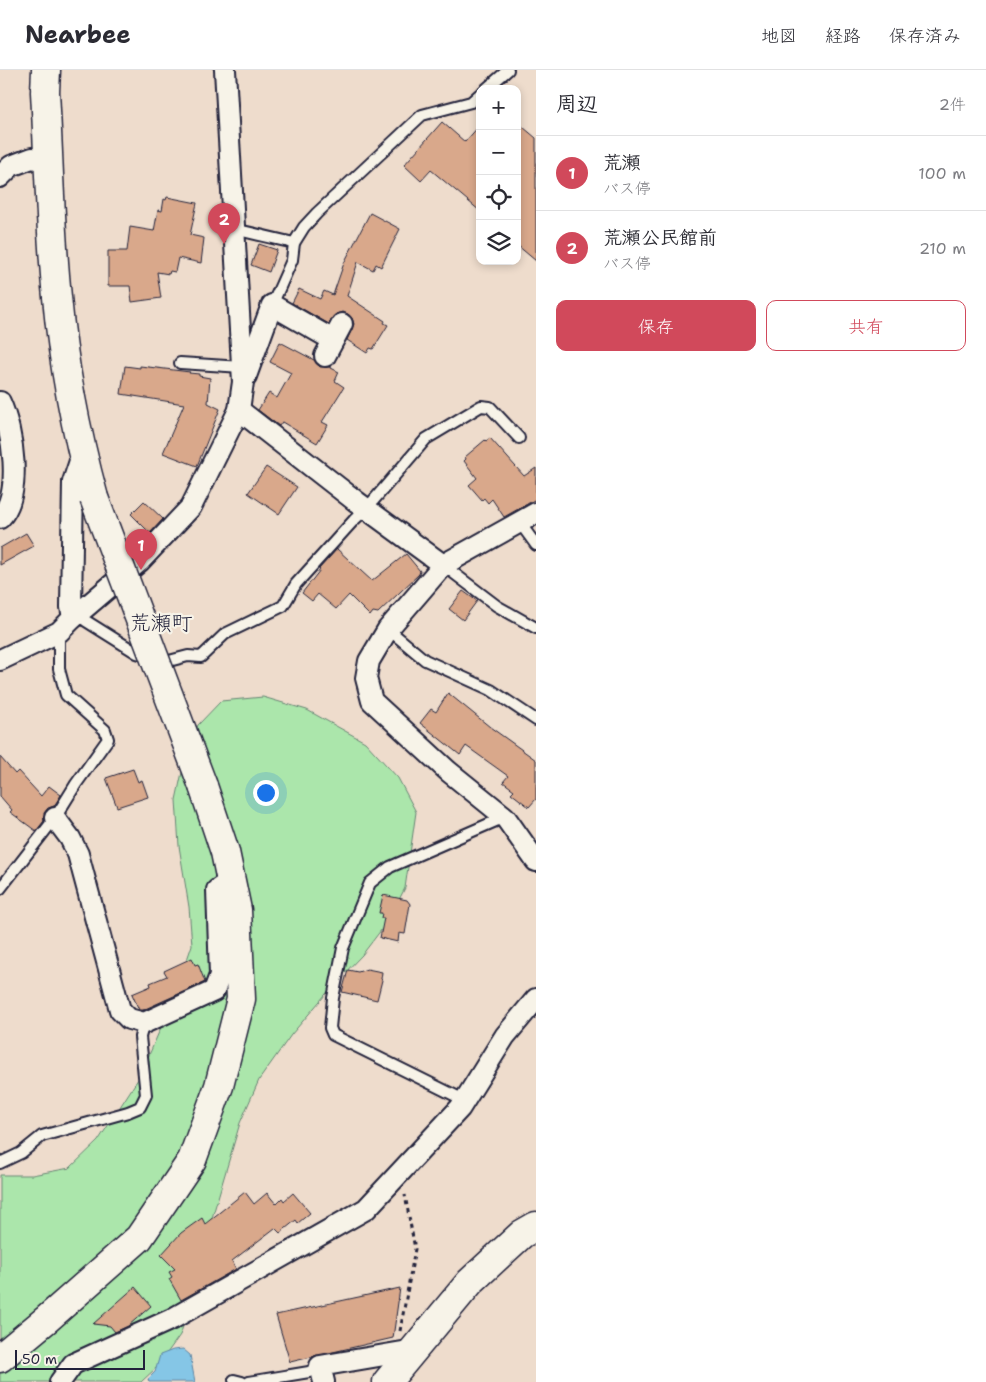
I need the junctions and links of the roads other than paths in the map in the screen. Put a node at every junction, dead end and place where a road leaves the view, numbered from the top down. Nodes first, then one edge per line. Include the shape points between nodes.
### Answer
1 (46, 70) edge
2 (225, 70) edge
3 (508, 70) edge
4 (491, 85) edge
5 (476, 98) edge
6 (49, 162) junction
7 (0, 177) edge
8 (234, 229) junction
9 (294, 243) junction
10 (272, 305) junction
11 (333, 340) dead end
12 (180, 363) dead end
13 (243, 374) junction
14 (0, 402) edge
15 (239, 410) junction
16 (519, 438) dead end
17 (82, 455) junction
18 (367, 508) junction
19 (0, 518) edge
20 (528, 518) edge
21 (536, 545) edge
22 (443, 565) junction
23 (76, 616) junction
24 (536, 628) edge
25 (388, 629) junction
26 (59, 632) junction
27 (0, 660) edge
28 (536, 720) edge
29 (505, 817) junction
30 (55, 818) junction
31 (536, 861) edge
32 (231, 880) junction
33 (0, 889) edge
34 (536, 999) edge
35 (144, 1023) junction
36 (464, 1100) junction
37 (0, 1163) edge
38 (536, 1226) edge
39 (410, 1350) junction
40 (0, 1358) edge
41 (322, 1374) edge
42 (60, 1382) edge
43 (249, 1382) edge
44 (387, 1382) edge

1 - 6 street
2 - 8 street
3 - 4 lane
5 - 9 lane via 471,102 422,116 316,213
6 - 7 street via 32,158 11,166
6 - 17 street via 57,297
8 - 9 lane
8 - 13 street
9 - 10 lane via 292,260
10 - 11 street
10 - 13 street
12 - 13 lane
13 - 15 street
14 - 19 street via 7,417 12,446 13,493
15 - 18 street
15 - 23 street via 191,507 140,561
16 - 18 lane via 490,407 481,406 426,439
17 - 23 street via 73,482 71,606
17 - 32 street, bridge via 94,498 203,786
18 - 22 street
18 - 23 lane via 296,584 283,606 225,634 201,657 188,656 165,662 137,653
20 - 21 lane
20 - 22 street
22 - 24 lane via 497,606
22 - 25 street
23 - 26 street
25 - 28 lane via 425,660 491,690
25 - 29 street via 369,662 366,678 372,701 448,771
26 - 27 street
26 - 30 lane via 59,669 66,695 105,730 108,739
29 - 31 street
29 - 36 lane via 390,867 370,883 343,948 333,998 330,1028 333,1035
30 - 33 lane
30 - 35 street via 78,854 120,1010 129,1019
32 - 35 street via 217,890 220,975 214,991
32 - 40 street via 237,910 241,999 219,1086 192,1160 139,1238
34 - 36 street via 505,1036
35 - 37 lane via 140,1037 146,1095 140,1107 42,1136 21,1153
36 - 42 street via 366,1209 172,1319 73,1364
38 - 39 street via 522,1234 470,1282
39 - 41 street
39 - 44 street
41 - 43 lane via 309,1372

